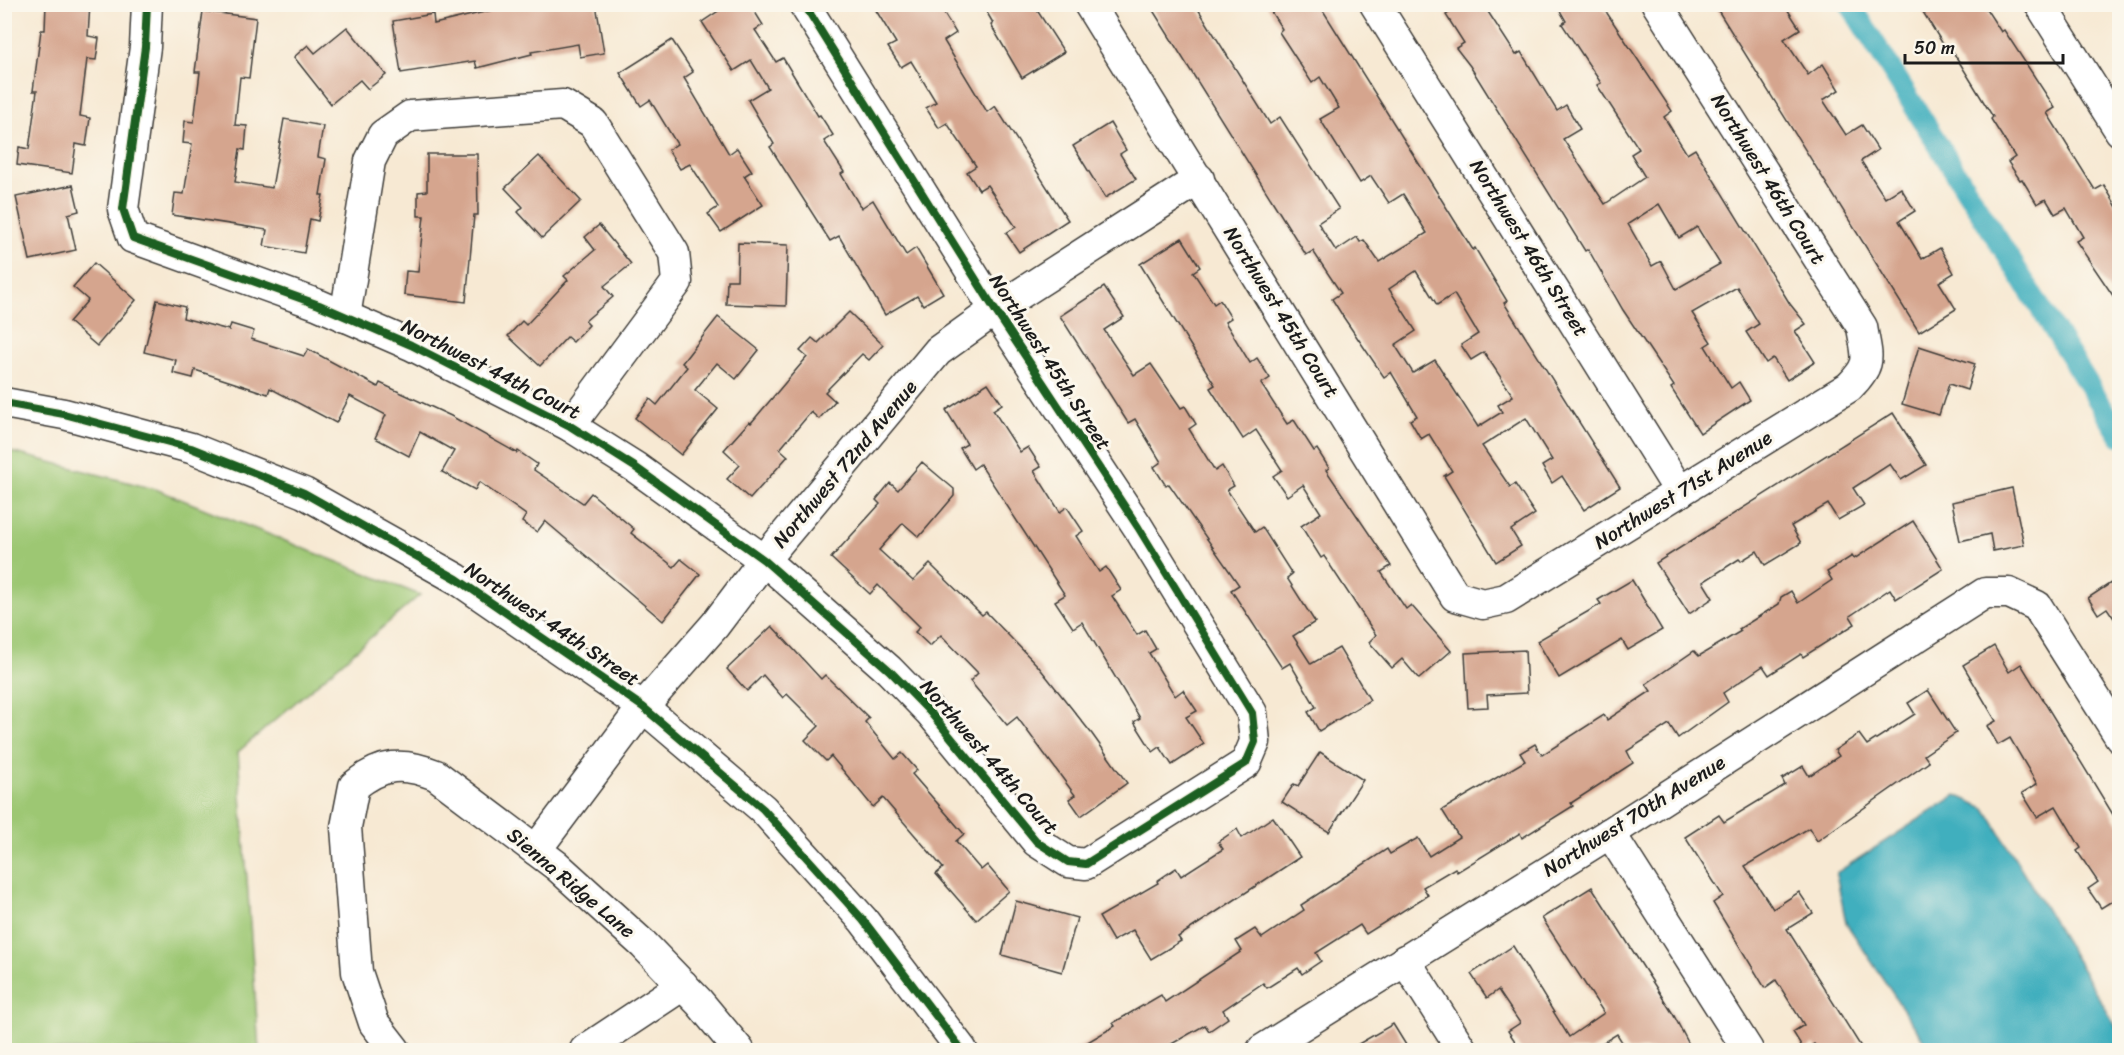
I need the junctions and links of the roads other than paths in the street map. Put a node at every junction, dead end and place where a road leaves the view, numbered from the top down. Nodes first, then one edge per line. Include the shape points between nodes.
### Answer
1 (147, 4) edge
2 (804, 4) edge
3 (1089, 4) edge
4 (1375, 4) edge
5 (1657, 4) edge
6 (2040, 4) edge
7 (2120, 131) edge
8 (1199, 179) junction
9 (995, 310) junction
10 (345, 317) junction
11 (1867, 358) joint
12 (4, 403) edge
13 (570, 426) junction
14 (1680, 492) junction
15 (764, 560) junction
16 (1483, 604) joint
17 (643, 707) junction
18 (2120, 737) edge
19 (1610, 833) junction
20 (536, 850) junction
21 (1068, 862) joint
22 (1405, 960) junction
23 (683, 985) junction
24 (395, 1050) edge
25 (585, 1050) edge
26 (739, 1050) edge
27 (962, 1050) edge
28 (1262, 1050) edge
29 (1462, 1050) edge
30 (1748, 1050) edge

1 - 10 street, Northwest 44th Court via 145,47 123,209 133,238
2 - 9 street, Northwest 45th Street
3 - 8 street, Northwest 45th Court
4 - 14 street, Northwest 46th Street
5 - 11 street, Northwest 46th Court via 1862,327
6 - 7 street
8 - 9 street, Northwest 72nd Avenue
8 - 16 street, Northwest 45th Court via 1455,596
9 - 15 street, Northwest 72nd Avenue via 938,351
9 - 21 street, Northwest 45th Street via 1138,527 1252,713 1255,742 1246,763 1086,864
10 - 13 street, Northwest 44th Court via 411,345
10 - 13 street via 370,161 383,135 410,116 563,105 593,123 674,254 677,282
11 - 14 street, Northwest 71st Avenue via 1864,372 1849,387
12 - 17 street, Northwest 44th Street via 64,414 191,448 304,493 450,575
13 - 15 street, Northwest 44th Court
14 - 16 street, Northwest 71st Avenue via 1506,599
15 - 17 street, Northwest 72nd Avenue via 715,625
15 - 21 street, Northwest 44th Court via 889,670 930,712 1037,842
17 - 20 street, Northwest 72nd Avenue
17 - 27 street, Northwest 44th Street via 763,809 863,920
18 - 19 street, Northwest 70th Avenue via 2037,606 2009,593 1985,592
19 - 22 street, Northwest 70th Avenue
19 - 30 street
20 - 23 street, Sienna Ridge Lane via 644,945
20 - 24 street, Sienna Ridge Lane via 436,775 416,767 372,771 354,786 346,826 357,972 374,1023
22 - 28 street, Northwest 70th Avenue
22 - 29 street
23 - 25 street
23 - 26 street, Sienna Ridge Lane

